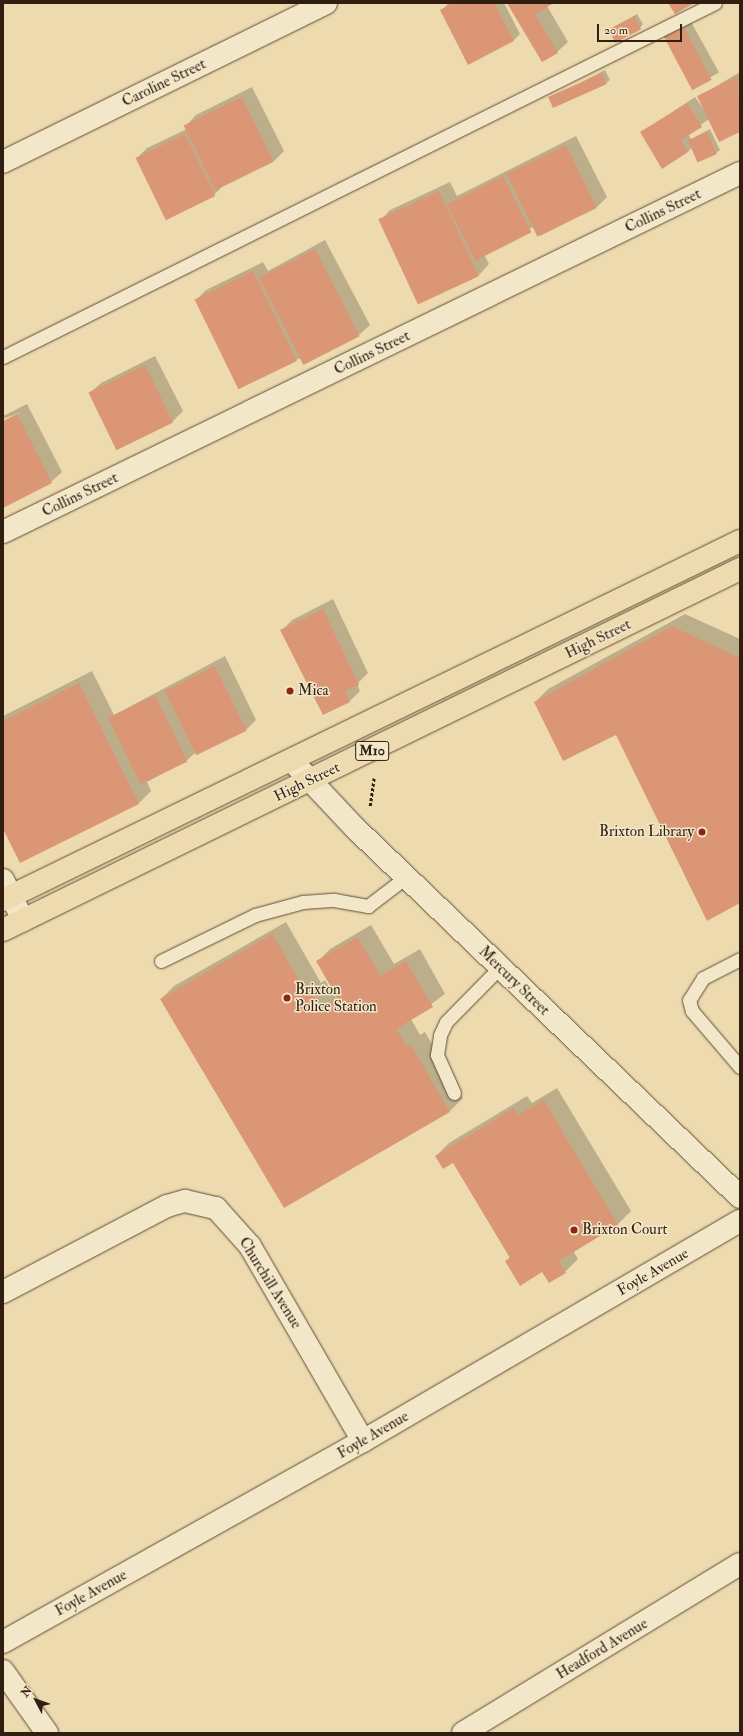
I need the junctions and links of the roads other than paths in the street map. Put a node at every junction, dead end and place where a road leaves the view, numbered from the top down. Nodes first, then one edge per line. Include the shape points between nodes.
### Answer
1 (326, 3) edge
2 (715, 3) edge
3 (3, 162) edge
4 (740, 173) edge
5 (3, 357) edge
6 (3, 532) edge
7 (740, 541) edge
8 (740, 569) edge
9 (292, 761) junction
10 (309, 782) junction
11 (406, 877) junction
12 (5, 892) edge
13 (23, 920) junction
14 (3, 930) edge
15 (740, 960) edge
16 (161, 961) dead end
17 (500, 968) junction
18 (740, 1067) edge
19 (454, 1093) dead end
20 (740, 1197) edge
21 (740, 1221) edge
22 (3, 1292) edge
23 (364, 1441) junction
24 (740, 1564) edge
25 (3, 1642) edge
26 (3, 1671) edge
27 (47, 1733) edge
28 (463, 1733) edge

1 - 3 street, Caroline Street
2 - 5 lane
4 - 6 street, Collins Street
7 - 9 main road, High Street / M10
8 - 10 main road, High Street / M10
9 - 10 street, Mercury Street
9 - 12 main road, High Street / M10
10 - 11 street, Mercury Street
10 - 13 main road, High Street / M10
11 - 16 lane via 368,906 334,900 303,902 255,915
11 - 17 street, Mercury Street
12 - 13 street
13 - 14 main road, High Street / M10
15 - 18 lane via 703,978 689,1000 692,1011
17 - 19 lane via 446,1022 440,1035 437,1055
17 - 20 street, Mercury Street
21 - 23 street, Foyle Avenue
22 - 23 street, Churchill Avenue via 167,1206 185,1201 216,1208 250,1246
23 - 25 street, Foyle Avenue
24 - 28 street, Headford Avenue
26 - 27 street

